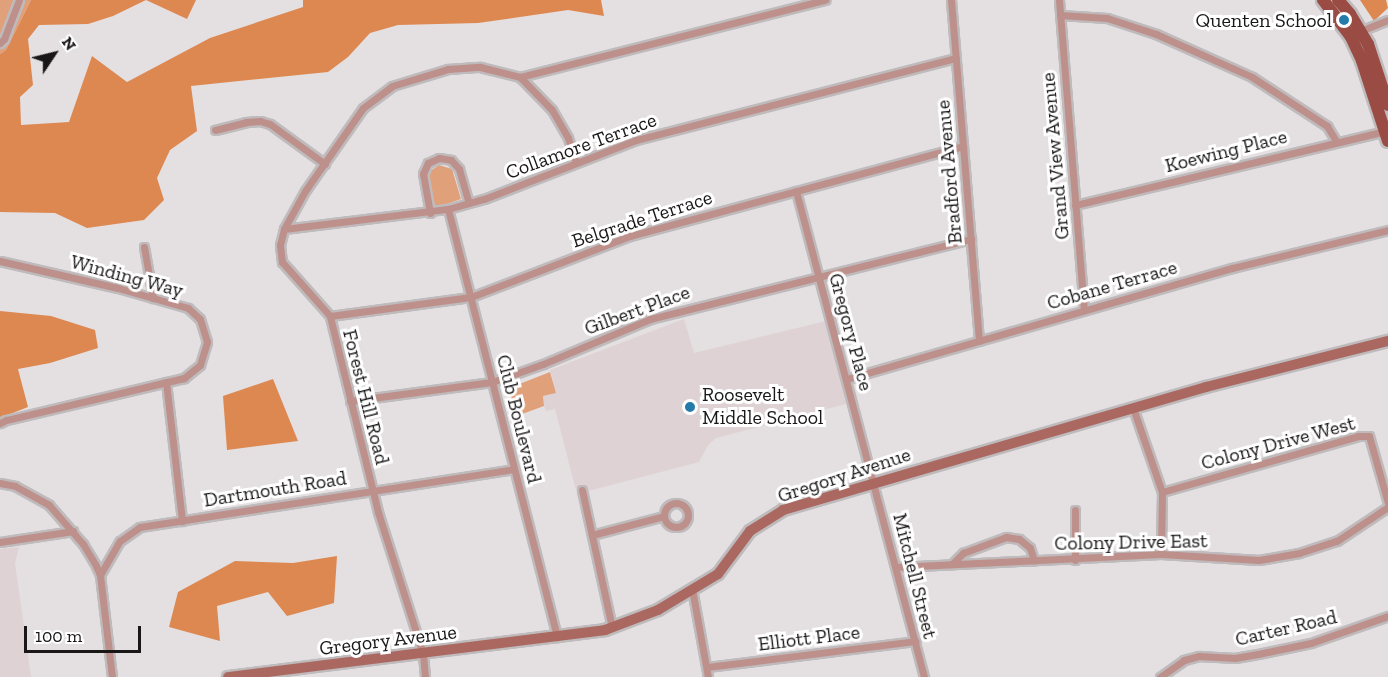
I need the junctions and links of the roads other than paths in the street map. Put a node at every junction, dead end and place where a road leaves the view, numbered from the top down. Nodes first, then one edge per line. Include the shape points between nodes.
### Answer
1 (20, 0) edge
2 (825, 0) edge
3 (951, 0) edge
4 (1059, 0) edge
5 (1323, 0) edge
6 (1338, 0) edge
7 (1388, 12) edge
8 (1060, 15) junction
9 (1387, 20) edge
10 (1356, 33) junction
11 (0, 43) edge
12 (956, 58) junction
13 (520, 77) junction
14 (1388, 105) edge
15 (215, 130) dead end
16 (1387, 134) edge
17 (1336, 141) junction
18 (963, 146) junction
19 (576, 163) junction
20 (325, 164) junction
21 (796, 191) junction
22 (469, 203) junction
23 (1075, 205) junction
24 (448, 209) junction
25 (430, 213) junction
26 (284, 229) junction
27 (1388, 230) edge
28 (971, 239) junction
29 (144, 247) dead end
30 (0, 261) edge
31 (819, 276) junction
32 (471, 297) junction
33 (153, 298) junction
34 (1084, 310) junction
35 (330, 316) junction
36 (979, 341) junction
37 (1388, 341) edge
38 (847, 379) junction
39 (166, 382) junction
40 (492, 382) junction
41 (350, 401) junction
42 (1133, 408) junction
43 (0, 423) edge
44 (514, 469) junction
45 (874, 482) junction
46 (0, 483) edge
47 (372, 490) junction
48 (582, 490) dead end
49 (1162, 492) junction
50 (1388, 505) edge
51 (1075, 510) dead end
52 (664, 516) dead end
53 (182, 521) junction
54 (73, 531) junction
55 (592, 535) junction
56 (0, 542) edge
57 (1161, 555) junction
58 (1034, 560) junction
59 (1075, 560) junction
60 (952, 564) junction
61 (897, 567) junction
62 (100, 575) junction
63 (692, 589) junction
64 (1388, 616) edge
65 (612, 628) junction
66 (557, 637) junction
67 (915, 641) junction
68 (423, 654) junction
69 (707, 667) junction
70 (112, 677) edge
71 (228, 677) edge
72 (425, 677) edge
73 (708, 677) edge
74 (924, 677) edge
75 (1160, 677) edge

1 - 11 street
2 - 13 street
3 - 12 street, Bradford Avenue
4 - 8 street, Grand View Avenue
5 - 10 main road
6 - 10 main road
7 - 9 street
8 - 17 street via 1107,18 1156,34 1252,77 1327,126
8 - 23 street, Grand View Avenue
9 - 10 street
10 - 14 main road
10 - 16 main road
12 - 18 street, Bradford Avenue
12 - 19 street, Collamore Terrace via 636,140
13 - 19 street via 552,110 568,138
13 - 20 street, Forest Hill Road via 468,67 392,86 363,108
15 - 20 street via 246,122 270,124
16 - 17 street, Koewing Place
17 - 23 street, Koewing Place
18 - 21 street, Belgrade Terrace
18 - 28 street, Bradford Avenue
19 - 22 street, Collamore Terrace
20 - 26 street, Forest Hill Road via 293,209
21 - 31 street, Gregory Place
21 - 32 street, Belgrade Terrace via 630,236
22 - 24 street, Collamore Terrace
22 - 25 street via 459,169 451,160 439,158 428,163 423,174
23 - 34 street, Grand View Avenue
24 - 25 street, Collamore Terrace
24 - 32 street, Club Boulevard
25 - 26 street, Collamore Terrace
26 - 35 street, Forest Hill Road via 280,244 282,262
27 - 34 street, Cobane Terrace
28 - 31 street, Gilbert Place
28 - 36 street, Bradford Avenue
29 - 33 street
30 - 33 street, Winding Way
31 - 38 street, Gregory Place
31 - 40 street, Gilbert Place via 650,319
32 - 35 street, Belgrade Terrace
32 - 40 street, Club Boulevard
33 - 39 street, Winding Way via 188,308 200,319 206,334 207,350 200,365 184,378
34 - 36 street, Cobane Terrace
35 - 41 street, Forest Hill Road
36 - 38 street, Cobane Terrace
37 - 42 main road, Gregory Avenue
38 - 45 street, Gregory Place
39 - 43 street, Winding Way
39 - 53 street
40 - 41 street, Gilbert Place
40 - 44 street, Club Boulevard
41 - 47 street, Forest Hill Road
42 - 45 main road, Gregory Avenue
42 - 49 street
44 - 47 street, Dartmouth Road
44 - 66 street, Club Boulevard
45 - 61 street, Mitchell Street
45 - 63 main road, Gregory Avenue via 783,510 750,531 718,574
46 - 54 street via 40,498
47 - 53 street, Dartmouth Road
47 - 68 street, Forest Hill Road
48 - 55 street
49 - 50 street, Colony Drive West via 1369,436
49 - 57 street
50 - 57 street, Colony Drive East via 1337,541 1299,553 1259,560
51 - 59 street
52 - 55 street
53 - 62 street, Dartmouth Road via 140,527 129,534
54 - 56 street
54 - 62 street
55 - 65 street
57 - 59 street, Colony Drive East
58 - 59 street, Colony Drive East
58 - 60 street, Colony Drive East
58 - 60 street via 1030,548 1019,539 1006,537 963,553
60 - 61 street, Colony Drive East
61 - 67 street, Mitchell Street
62 - 70 street
63 - 65 main road, Gregory Avenue via 658,609
63 - 69 street
64 - 75 street, Carter Road via 1311,643 1235,658 1199,656 1184,660
65 - 66 main road, Gregory Avenue
66 - 68 main road, Gregory Avenue
67 - 69 street, Elliott Place
67 - 74 street, Mitchell Street
68 - 71 main road, Gregory Avenue
68 - 72 street, Forest Hill Road
69 - 73 street

